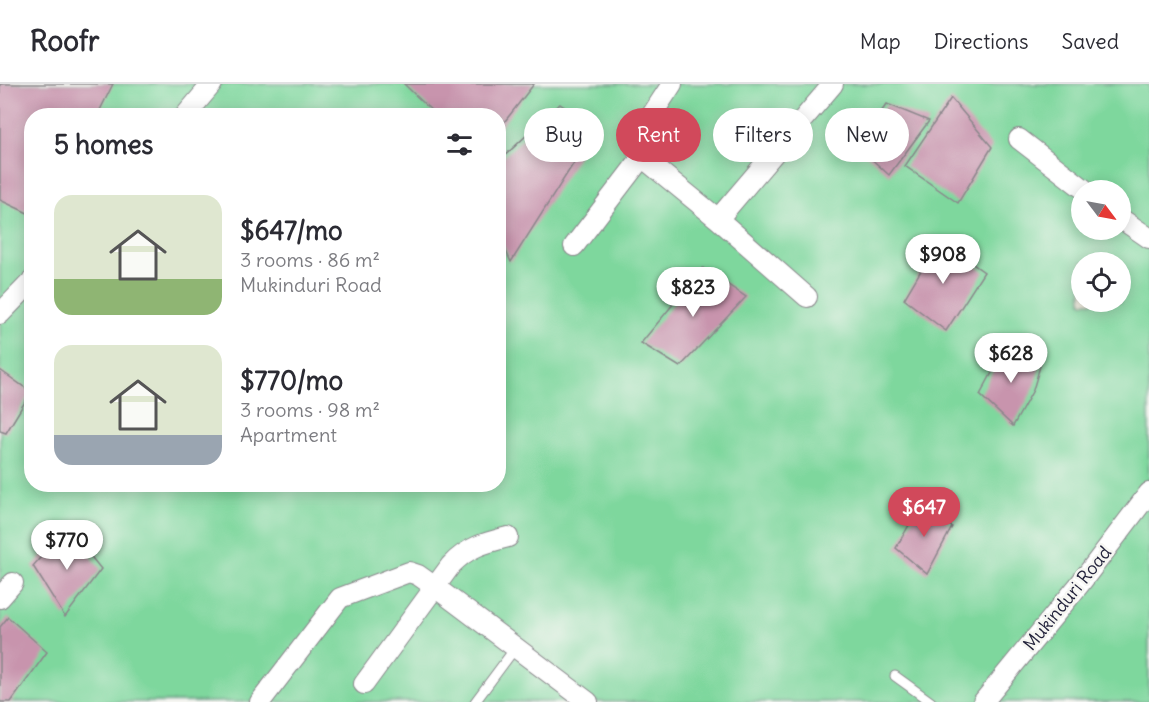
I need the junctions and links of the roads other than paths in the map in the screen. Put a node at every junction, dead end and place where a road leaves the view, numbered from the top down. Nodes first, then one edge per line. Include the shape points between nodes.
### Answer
1 (212, 84) edge
2 (672, 84) edge
3 (833, 84) edge
4 (192, 108) edge
5 (657, 108) edge
6 (1019, 139) dead end
7 (638, 162) edge
8 (648, 162) edge
9 (1072, 180) edge
10 (718, 219) junction
11 (1131, 226) edge
12 (1149, 238) edge
13 (574, 246) dead end
14 (24, 289) edge
15 (807, 297) dead end
16 (0, 314) edge
17 (1149, 493) edge
18 (508, 537) dead end
19 (13, 583) dead end
20 (435, 587) junction
21 (0, 598) edge
22 (516, 647) junction
23 (895, 676) dead end
24 (364, 684) dead end
25 (260, 702) edge
26 (475, 702) edge
27 (588, 702) edge
28 (932, 702) edge
29 (983, 702) edge

1 - 4 street
2 - 5 street
3 - 10 street
6 - 9 street
7 - 13 street
8 - 10 street
10 - 15 street
11 - 12 street
14 - 16 street
17 - 29 street, Mukinduri Road
18 - 20 street via 462,552
19 - 21 street
20 - 22 street
20 - 24 street
20 - 25 street via 410,572 340,598
22 - 26 lane
22 - 27 street
23 - 28 lane

